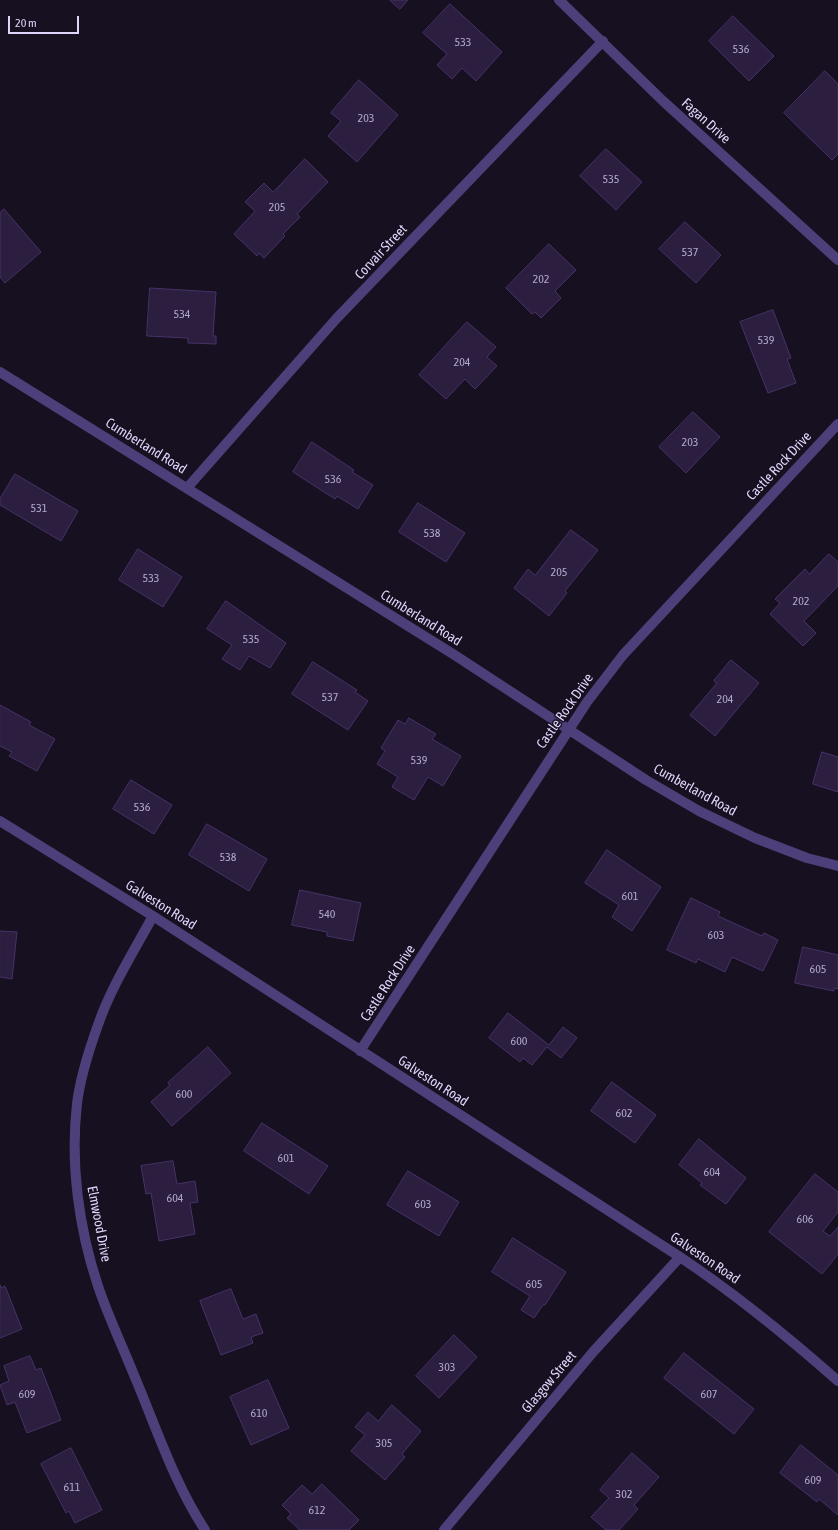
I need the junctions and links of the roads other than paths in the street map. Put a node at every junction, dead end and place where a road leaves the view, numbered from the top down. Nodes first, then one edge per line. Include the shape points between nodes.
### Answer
1 (559, 0) edge
2 (603, 41) junction
3 (838, 260) edge
4 (0, 372) edge
5 (838, 424) edge
6 (187, 488) junction
7 (568, 728) junction
8 (0, 821) edge
9 (838, 866) edge
10 (153, 916) junction
11 (360, 1051) junction
12 (680, 1257) junction
13 (838, 1381) edge
14 (206, 1530) edge
15 (444, 1530) edge

1 - 2 street, Fagan Drive
2 - 3 street, Fagan Drive via 663,101
2 - 6 street, Corvair Street via 336,319
4 - 6 street, Cumberland Road
5 - 7 street, Castle Rock Drive via 623,655
6 - 7 street, Cumberland Road
7 - 9 street, Cumberland Road via 699,811 754,838 807,858
7 - 11 street, Castle Rock Drive
8 - 10 street, Galveston Road
10 - 11 street, Galveston Road
10 - 14 street, Elmwood Drive via 98,1023 77,1104 75,1162 80,1211 98,1287 175,1474
11 - 12 street, Galveston Road
12 - 13 street, Galveston Road via 780,1329
12 - 15 street, Glasgow Street via 593,1352

